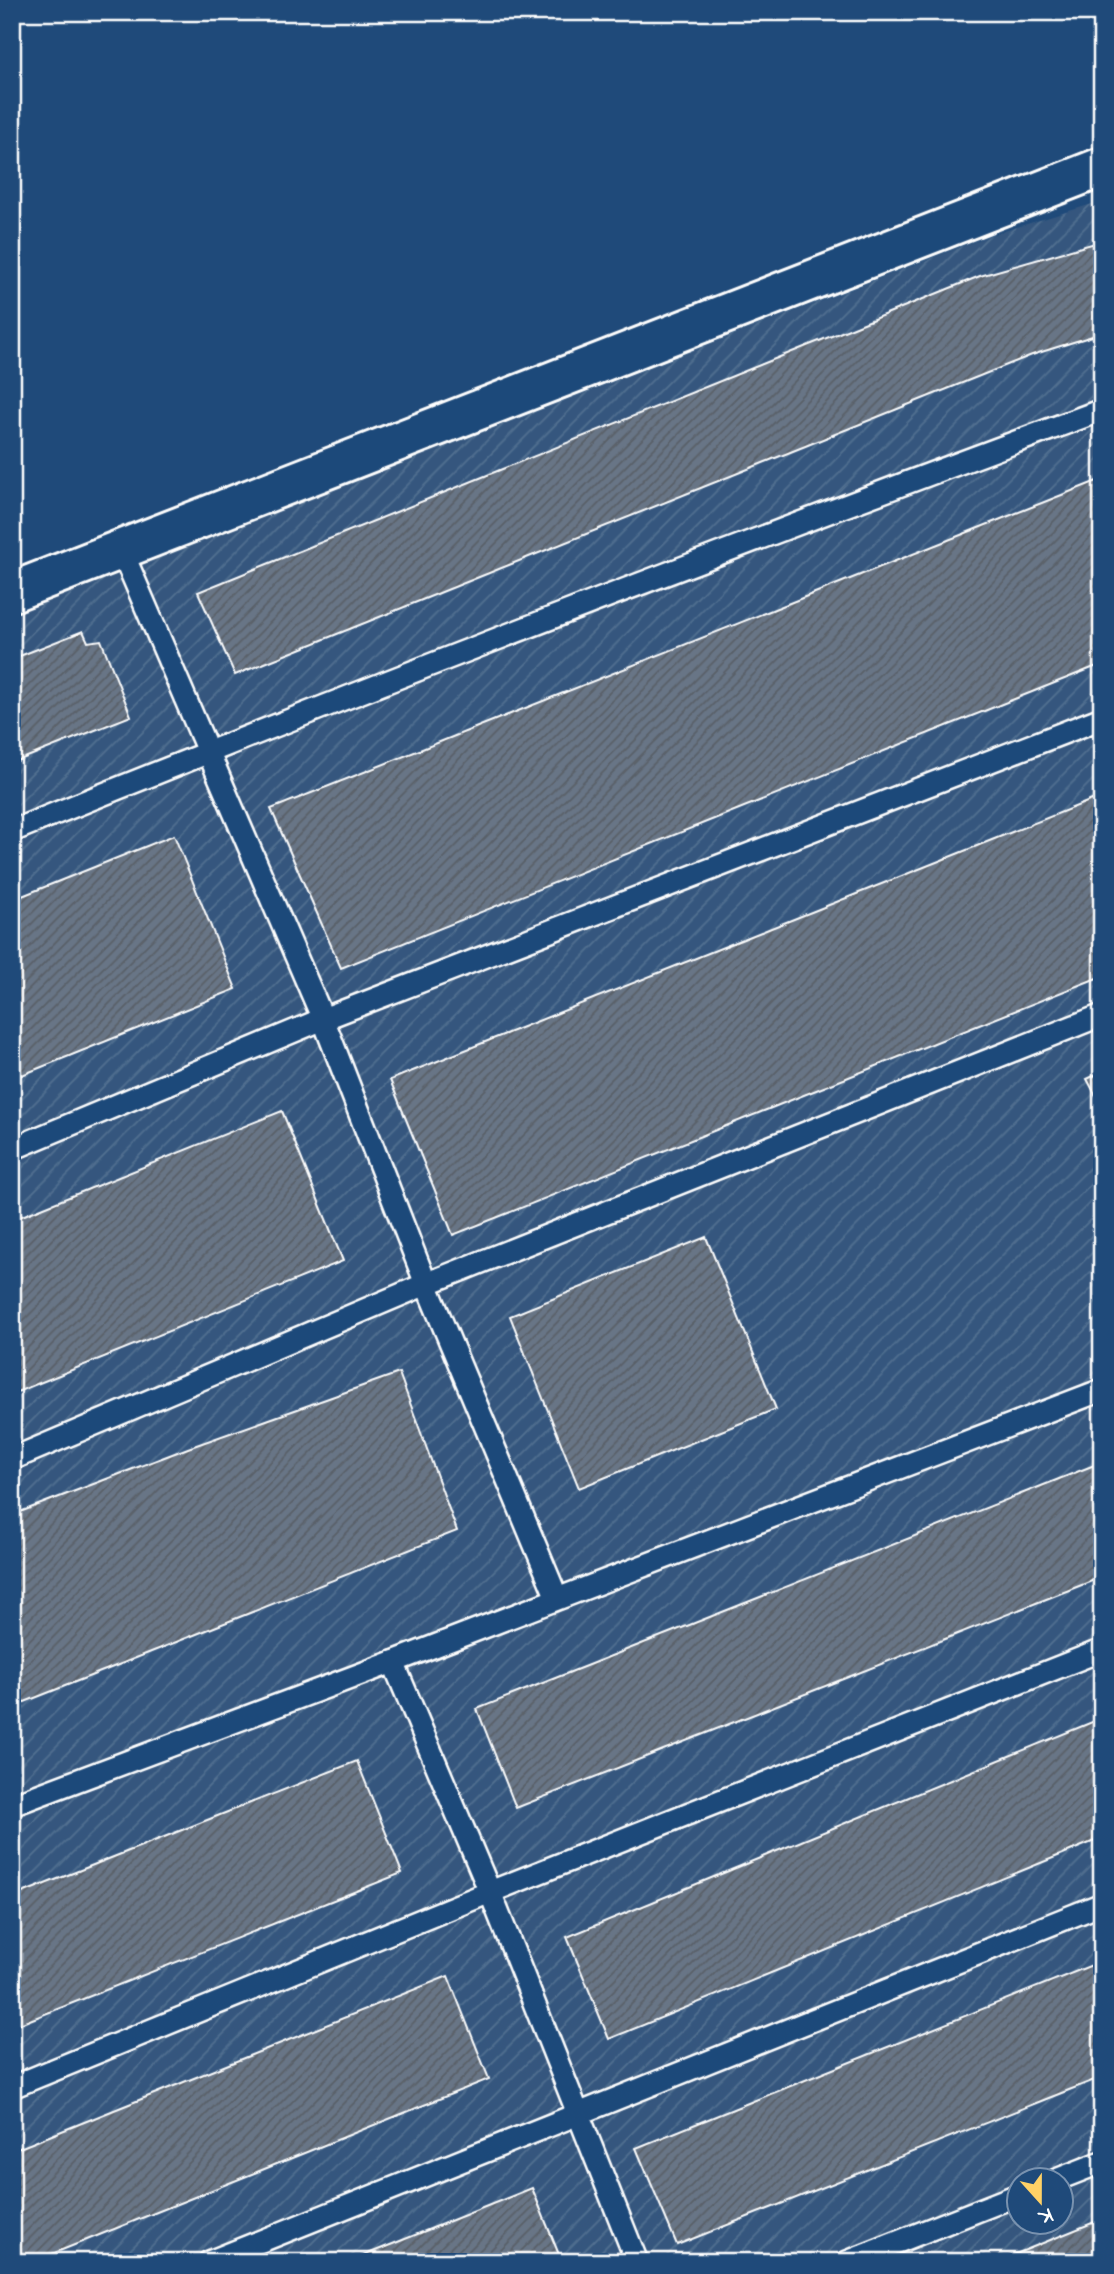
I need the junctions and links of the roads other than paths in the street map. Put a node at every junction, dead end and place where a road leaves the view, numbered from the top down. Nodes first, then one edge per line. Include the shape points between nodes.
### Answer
1 (1102, 167) edge
2 (1102, 410) edge
3 (121, 549) junction
4 (12, 592) edge
5 (1102, 718) edge
6 (208, 752) junction
7 (12, 831) edge
8 (1102, 1015) edge
9 (323, 1019) junction
10 (12, 1149) edge
11 (426, 1284) junction
12 (1102, 1390) edge
13 (12, 1459) edge
14 (557, 1598) junction
15 (1102, 1650) edge
16 (393, 1662) junction
17 (12, 1805) edge
18 (490, 1892) junction
19 (1102, 1904) edge
20 (12, 2087) edge
21 (578, 2114) junction
22 (1102, 2162) edge
23 (1076, 2172) edge
24 (1006, 2200) edge
25 (209, 2262) edge
26 (637, 2262) edge
27 (847, 2262) edge

1 - 3 street
2 - 6 lane
3 - 4 street
3 - 6 lane
5 - 9 lane
6 - 7 lane
6 - 9 lane
8 - 11 lane
9 - 10 lane
9 - 11 lane
11 - 13 lane
11 - 14 lane
12 - 14 lane
14 - 16 lane
15 - 18 lane
16 - 17 lane
16 - 18 lane
18 - 20 lane
18 - 21 lane
19 - 21 lane
21 - 25 lane
21 - 26 lane
22 - 23 lane
24 - 27 lane

